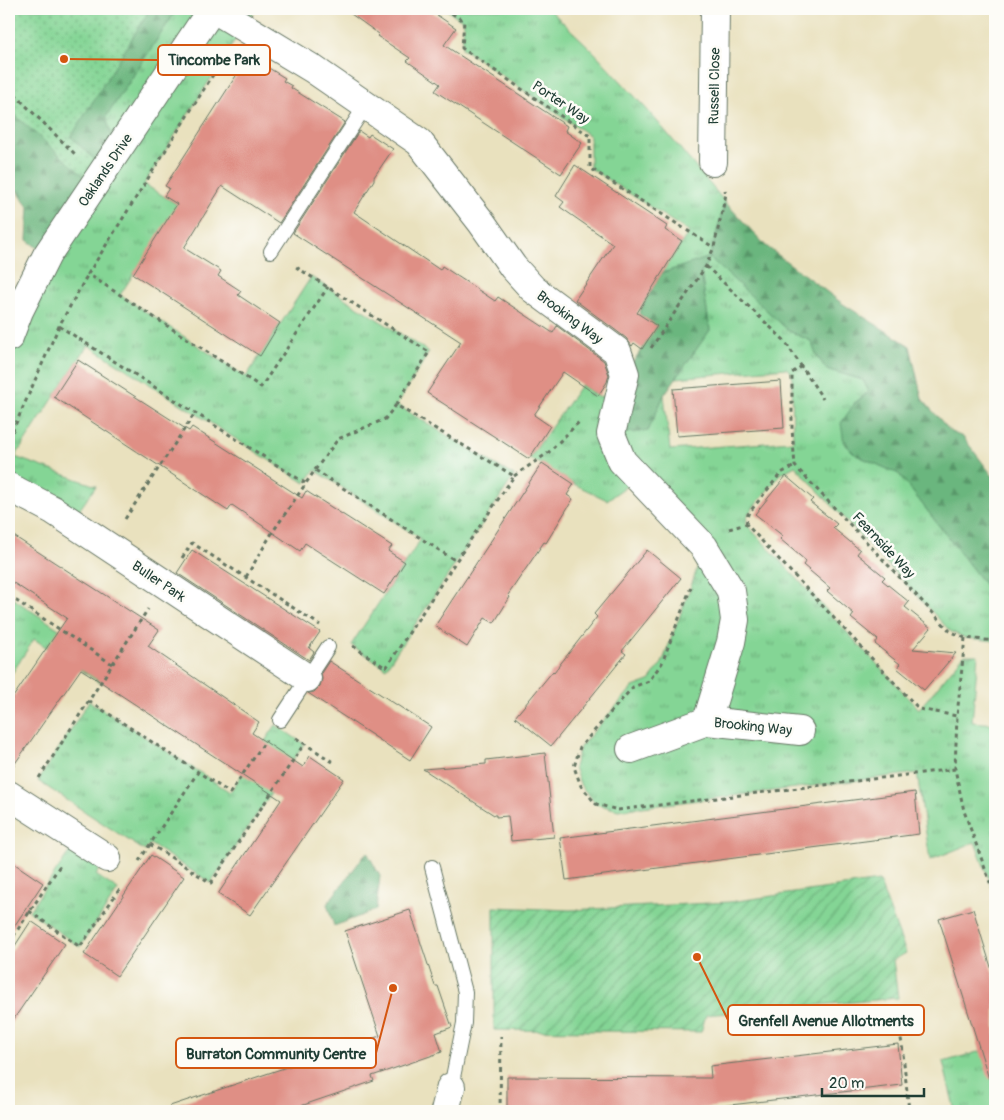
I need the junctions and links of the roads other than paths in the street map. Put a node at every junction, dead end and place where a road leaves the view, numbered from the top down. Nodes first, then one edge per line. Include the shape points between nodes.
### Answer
1 (213, 9) edge
2 (715, 9) edge
3 (366, 105) junction
4 (713, 162) road end
5 (271, 251) road end
6 (14, 308) edge
7 (9, 337) edge
8 (9, 487) edge
9 (328, 647) dead end
10 (307, 678) junction
11 (278, 722) road end
12 (707, 722) junction
13 (800, 731) dead end
14 (631, 750) dead end
15 (16, 800) edge
16 (107, 858) dead end
17 (432, 867) dead end
18 (448, 1099) edge

1 - 3 street, Brooking Way via 314,69
1 - 6 street, Oaklands Drive
2 - 4 street, Russell Close
3 - 5 lane
3 - 12 street, Brooking Way via 419,142 533,289 616,351 625,374 611,434 622,461 704,547 731,591 735,620 731,642
6 - 7 street, Oaklands Drive
8 - 10 street, Buller Park via 53,510
9 - 10 lane
10 - 11 lane
12 - 13 street, Brooking Way
12 - 14 street, Brooking Way
15 - 16 street
17 - 18 lane via 465,992 464,1023

